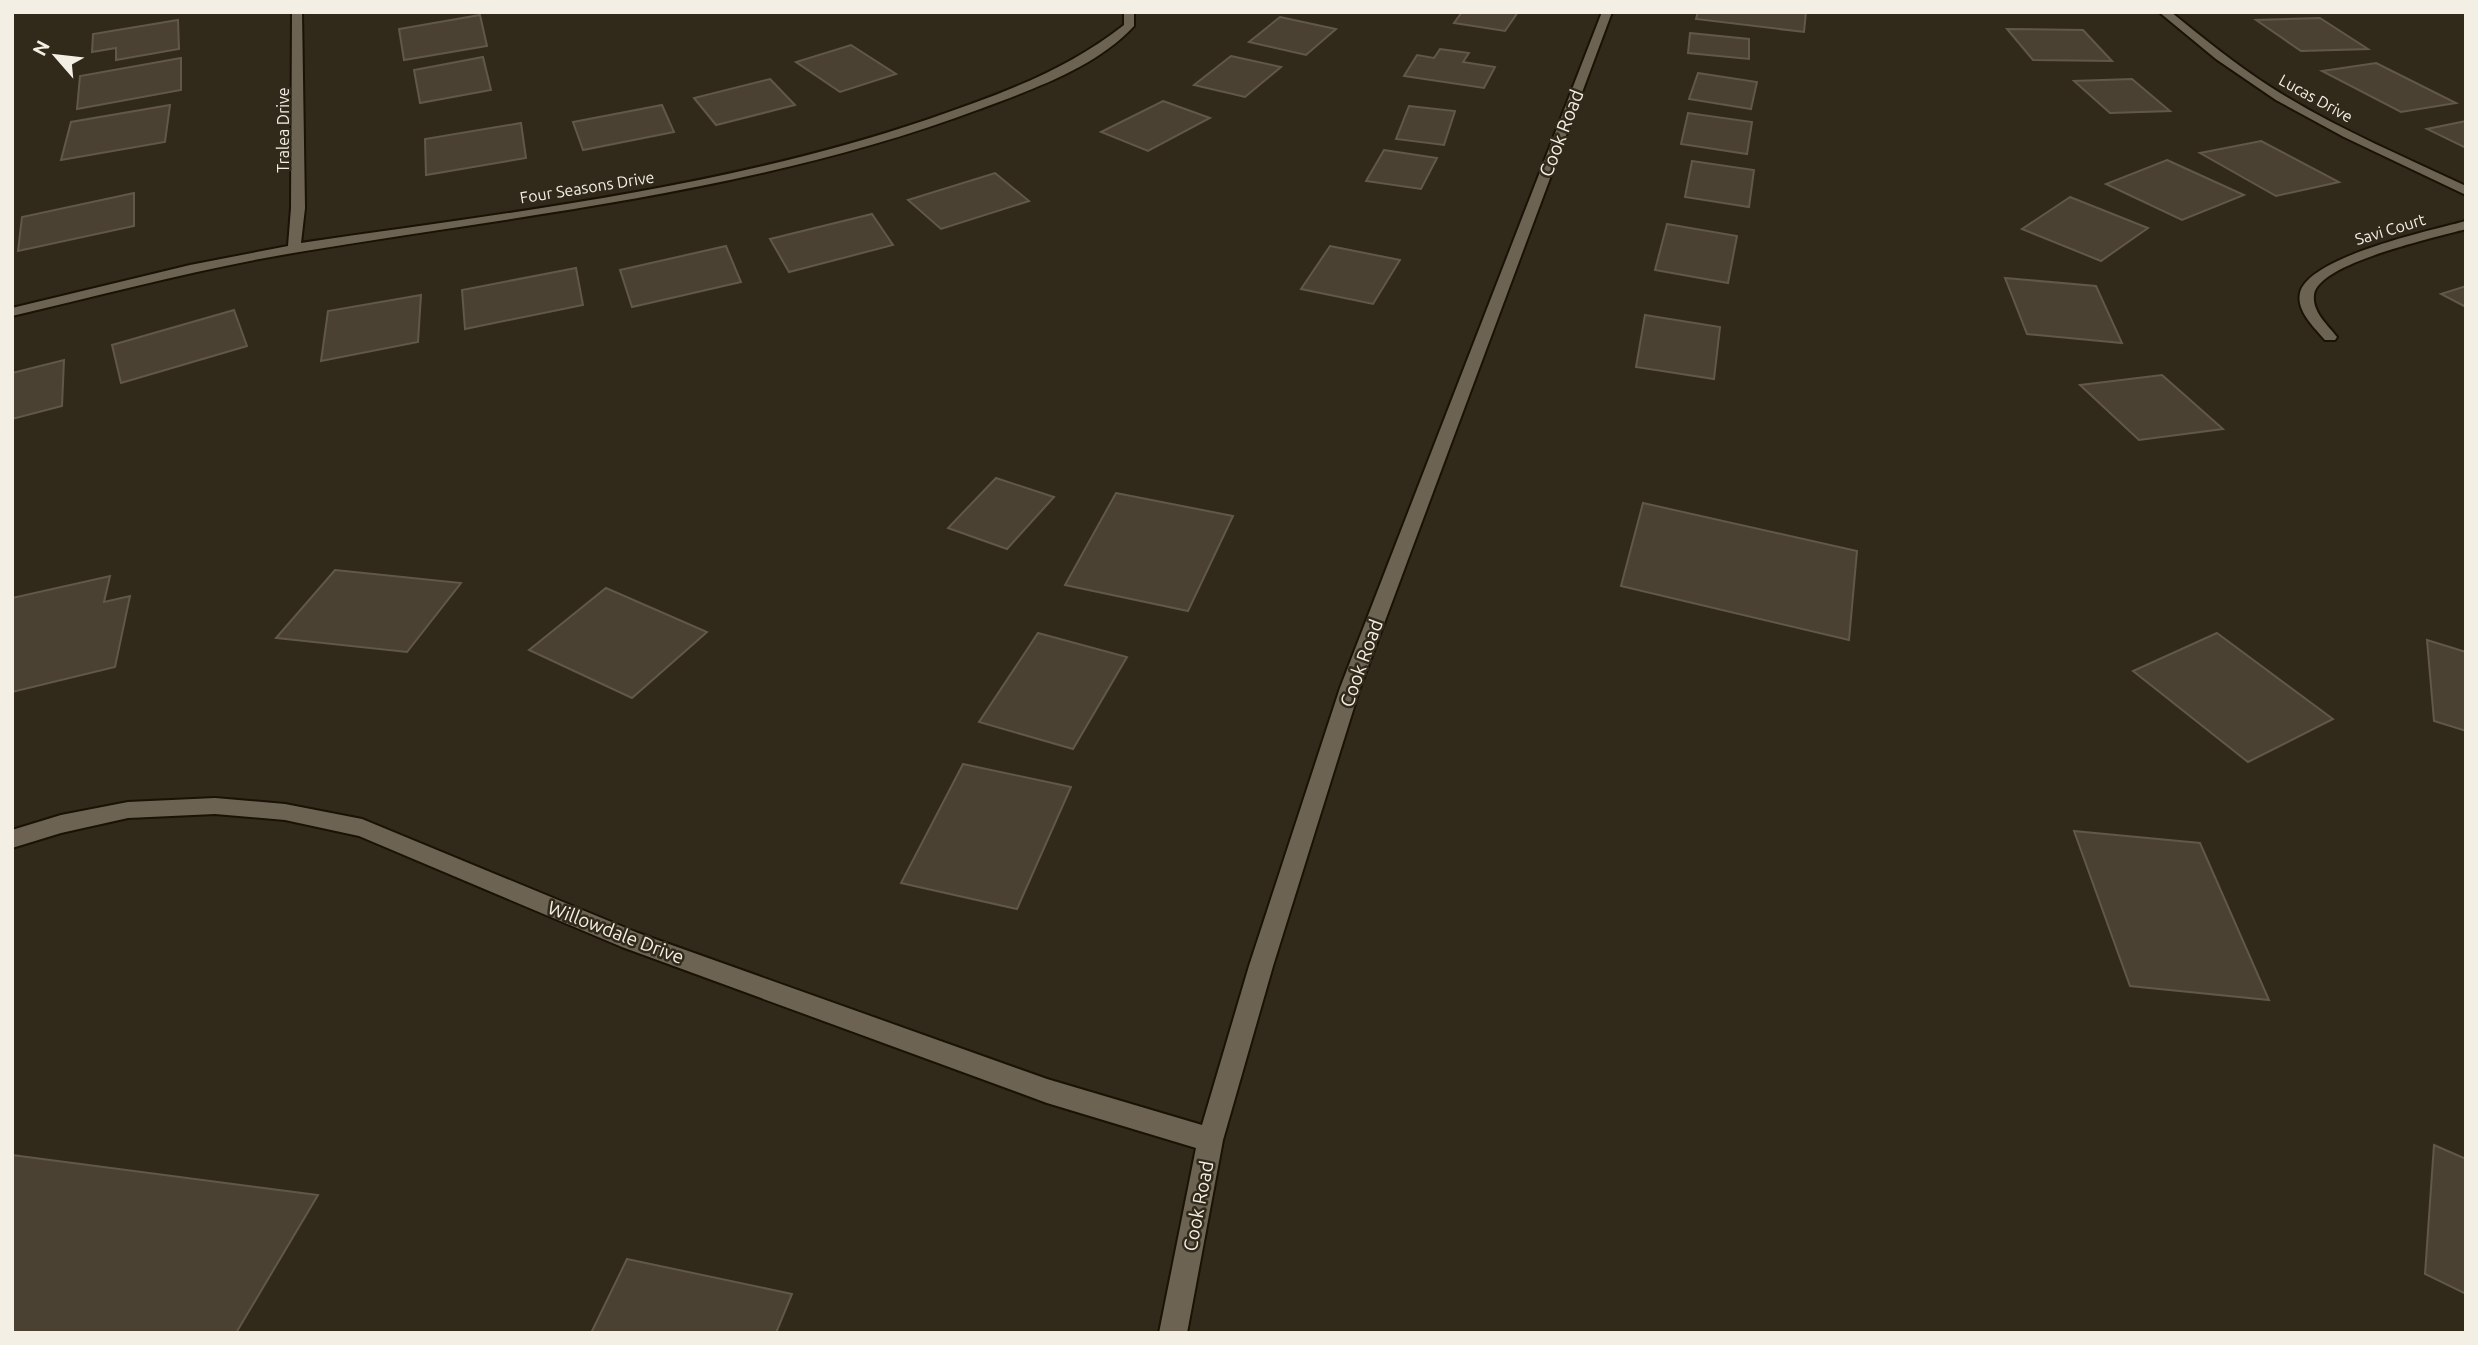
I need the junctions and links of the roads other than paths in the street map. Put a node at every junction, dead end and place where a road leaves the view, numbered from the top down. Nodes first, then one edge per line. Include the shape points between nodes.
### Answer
1 (297, 12) edge
2 (1129, 12) edge
3 (1607, 12) edge
4 (2164, 12) edge
5 (2466, 191) edge
6 (2466, 225) edge
7 (294, 249) junction
8 (12, 312) edge
9 (2330, 337) dead end
10 (12, 839) edge
11 (1210, 1140) junction
12 (1173, 1333) edge

1 - 7 street, Tralea Drive
2 - 7 street, Four Seasons Drive via 1129,26 1108,44 1041,81 860,147 654,194
3 - 11 street, Cook Road via 1350,688
4 - 5 street, Lucas Drive via 2278,97
6 - 9 street, Savi Court via 2365,253 2314,278 2306,293 2309,311
7 - 8 street, Four Seasons Drive
10 - 11 street, Willowdale Drive via 128,810 215,806 285,812 362,828 630,940 1047,1091
11 - 12 street, Cook Road

